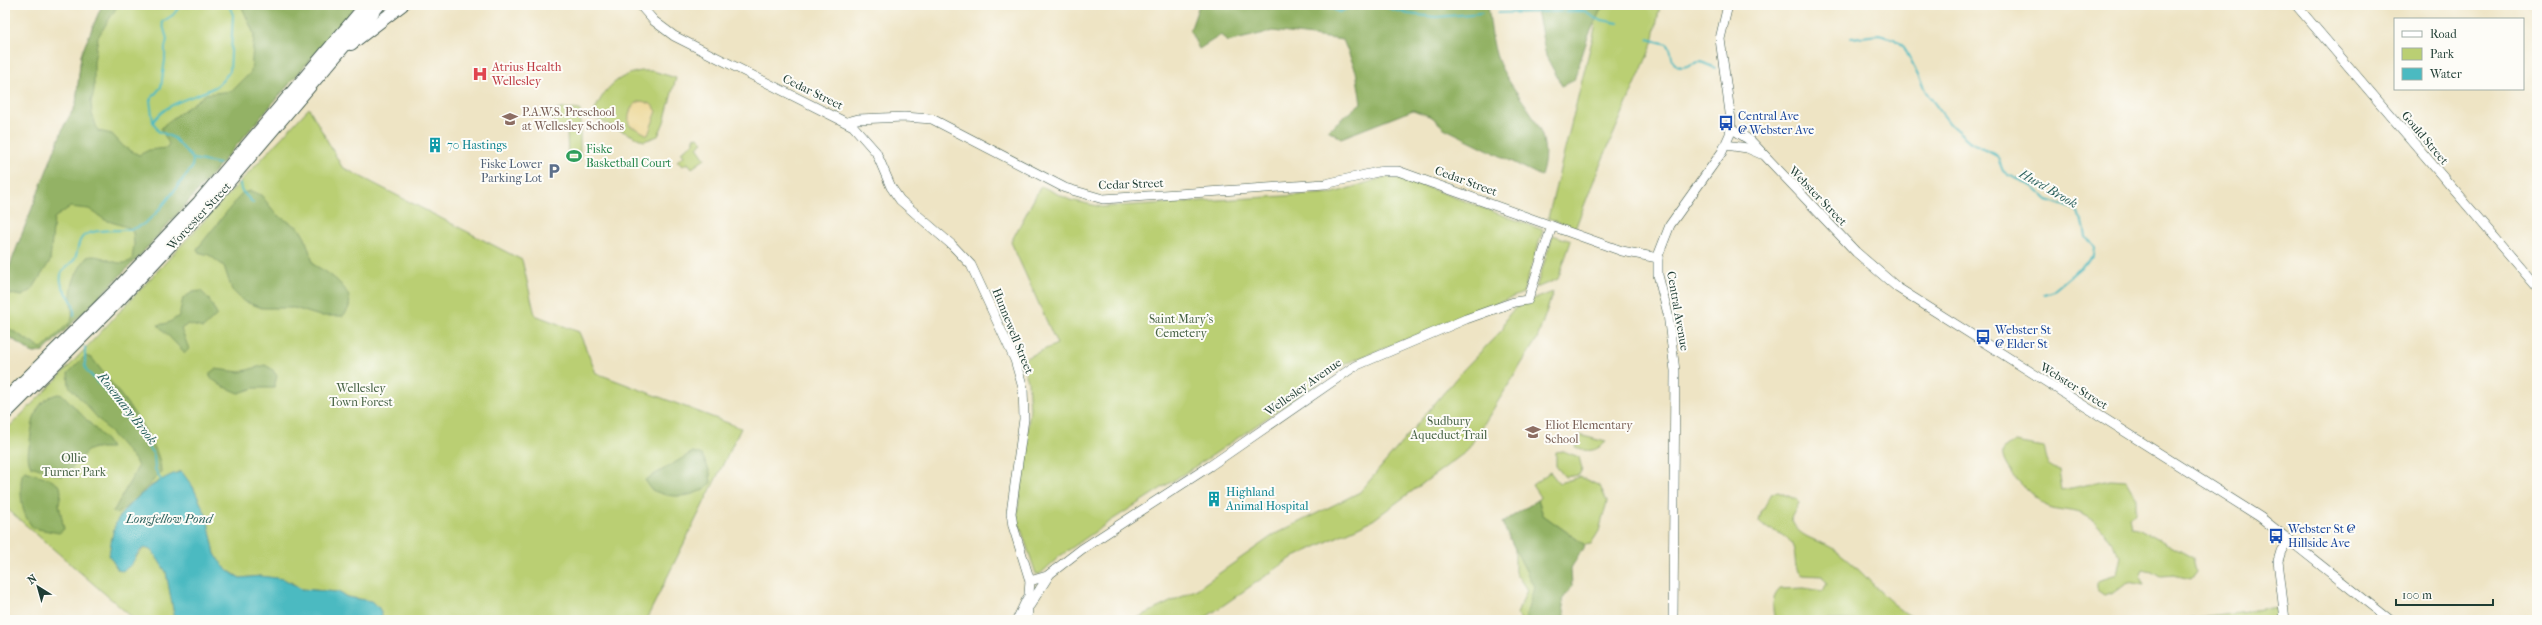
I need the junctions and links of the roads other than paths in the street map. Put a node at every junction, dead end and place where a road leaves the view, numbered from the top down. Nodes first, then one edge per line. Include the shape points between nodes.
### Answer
1 (366, 5) edge
2 (379, 5) edge
3 (402, 5) edge
4 (640, 5) edge
5 (1728, 5) edge
6 (2296, 5) edge
7 (334, 57) junction
8 (847, 122) junction
9 (1731, 128) junction
10 (1726, 145) junction
11 (1762, 155) junction
12 (1552, 226) junction
13 (1658, 258) junction
14 (2537, 287) edge
15 (5, 400) edge
16 (5, 414) edge
17 (2290, 539) junction
18 (1049, 575) junction
19 (1030, 581) junction
20 (1031, 592) junction
21 (1029, 606) junction
22 (1017, 620) edge
23 (1027, 620) edge
24 (1673, 620) edge
25 (2285, 620) edge
26 (2390, 620) edge

1 - 15 highway, Worcester Street via 199,202 116,290
2 - 7 highway, Worcester Street
3 - 7 highway via 386,20
4 - 8 street, Cedar Street via 654,21 674,36
5 - 9 street, Central Avenue via 1720,39
6 - 14 street, Gould Street
7 - 16 highway, Worcester Street via 231,180 164,254
8 - 12 street, Cedar Street via 904,116 932,119 1065,188 1098,199 1325,184 1394,171 1418,177
8 - 19 street, Hunnewell Street via 872,146 891,187 900,200 971,265 1017,365 1025,409 1012,516
9 - 10 street, Central Avenue
9 - 11 street, Webster Street via 1749,138
10 - 11 street, Webster Street via 1747,148
10 - 13 street, Central Avenue via 1670,225
11 - 17 street, Webster Street via 1862,258 1898,288 2238,503
12 - 13 street, Cedar Street via 1627,253
12 - 18 street, Wellesley Avenue via 1528,300 1466,319 1361,363 1111,530
13 - 24 street, Central Avenue via 1658,275 1668,314 1675,371
17 - 25 street via 2280,552 2278,562
17 - 26 street, Webster Street
18 - 19 street
18 - 21 street
19 - 20 street, Hunnewell Street
20 - 21 street, Hunnewell Street
20 - 22 street
21 - 23 street, Hunnewell Street

